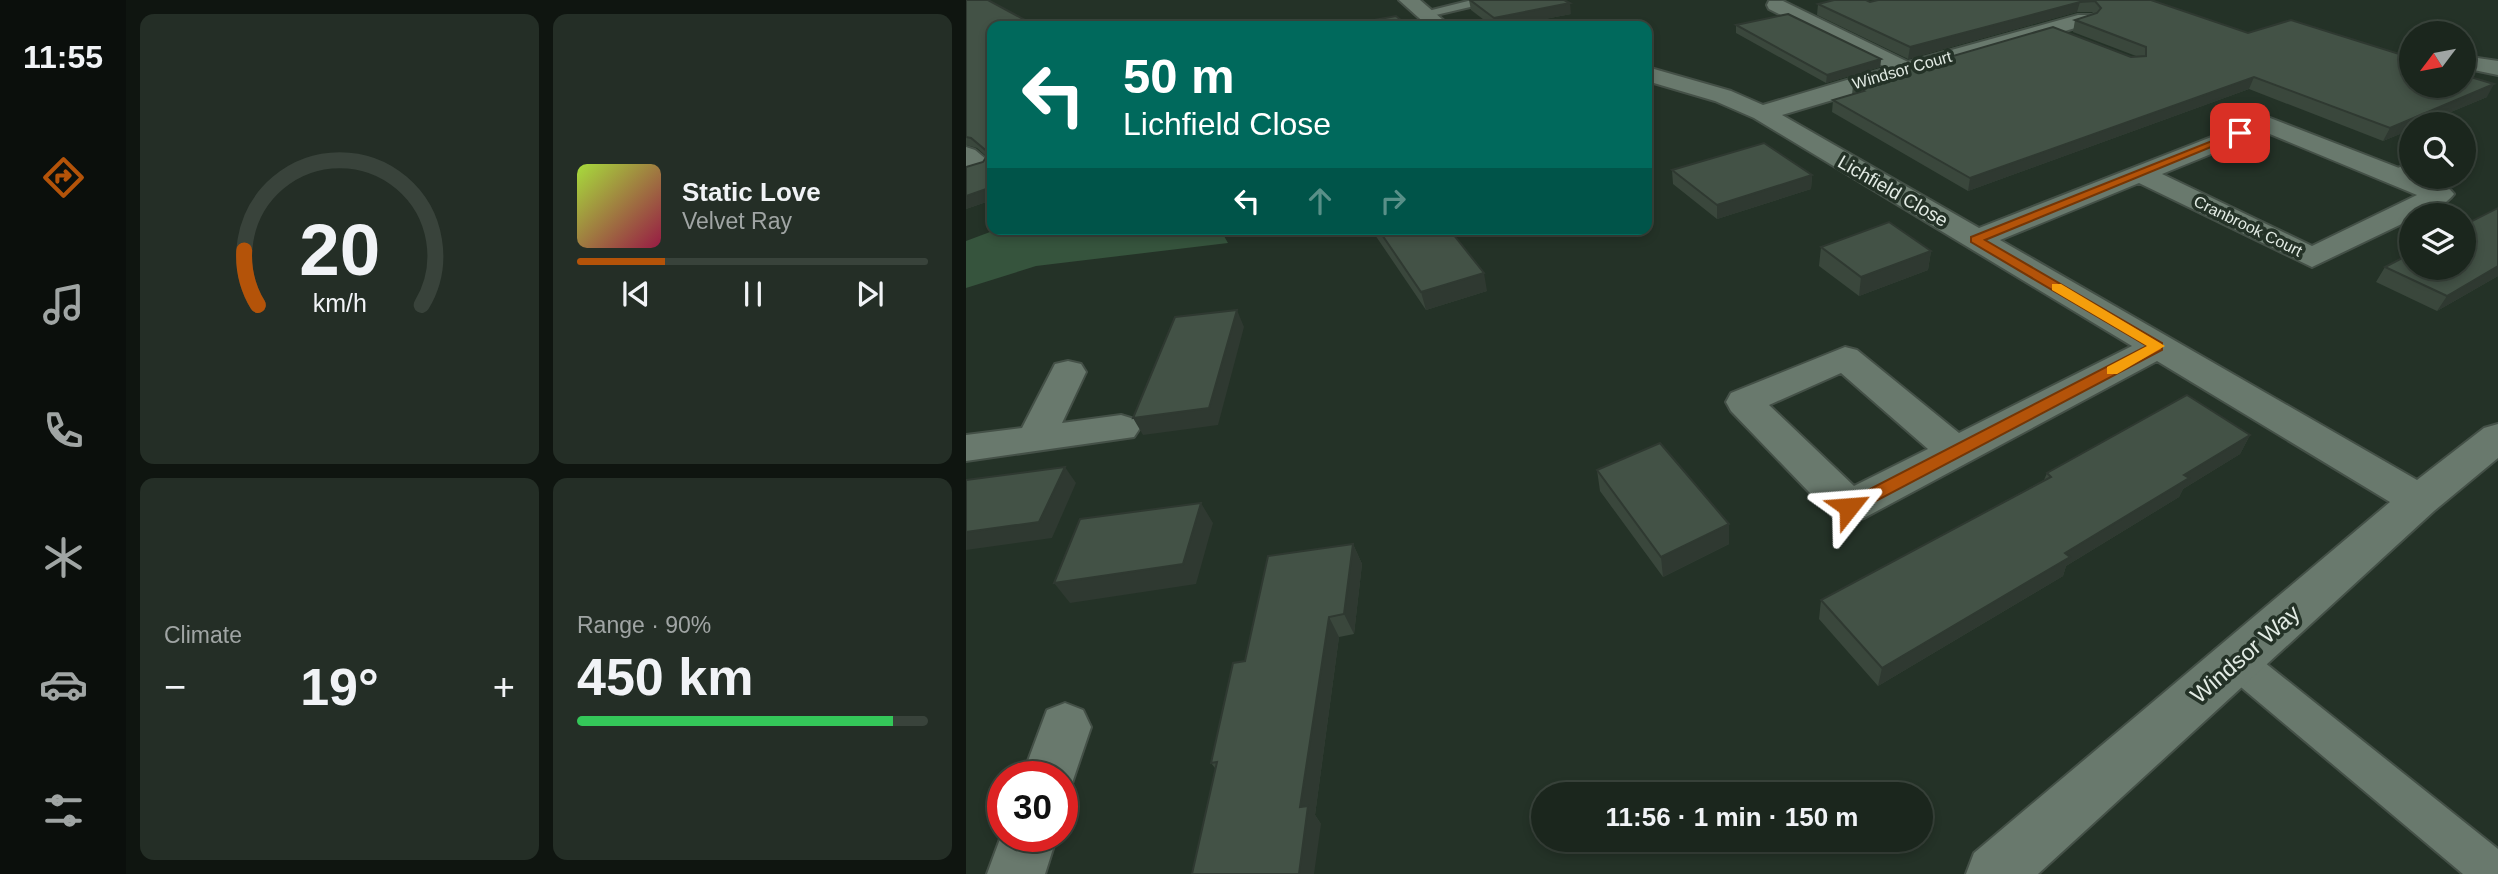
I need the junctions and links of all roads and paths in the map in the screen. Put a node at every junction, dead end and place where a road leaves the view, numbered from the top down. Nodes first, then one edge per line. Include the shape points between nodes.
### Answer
1 (1408, 0) edge
2 (1493, 0) edge
3 (1776, 5) dead end
4 (1423, 14) junction
5 (2085, 19) edge
6 (1433, 21) edge
7 (2048, 29) junction
8 (2072, 39) edge
9 (2476, 64) edge
10 (2498, 68) edge
11 (1906, 69) junction
12 (1652, 75) edge
13 (1762, 113) junction
14 (966, 155) edge
15 (966, 169) edge
16 (2399, 170) edge
17 (2141, 174) junction
18 (2433, 189) edge
19 (1976, 239) junction
20 (2157, 346) junction
21 (1068, 372) dead end
22 (1121, 428) dead end
23 (2498, 437) edge
24 (1035, 439) junction
25 (966, 448) edge
26 (1956, 451) junction
27 (2419, 500) junction
28 (2236, 661) junction
29 (1065, 727) dead end
30 (1054, 761) edge
31 (1024, 852) edge
32 (1016, 874) edge
33 (1995, 874) edge
34 (2496, 874) edge

1 - 4 street
2 - 4 lane
3 - 11 street
4 - 6 street
5 - 7 street, Windsor Court
7 - 8 lane
7 - 11 street, Windsor Court
9 - 10 street
11 - 13 street, Windsor Court
12 - 13 street, Lichfield Close via 1712,92
13 - 19 street, Lichfield Close
14 - 15 street via 979,164
16 - 17 street, Cranbrook Court via 2265,123
17 - 18 street, Cranbrook Court via 2312,258 2441,194
17 - 19 street, Cranbrook Court
19 - 20 street, Lichfield Close
20 - 26 street
20 - 27 street, Lichfield Close
21 - 24 street
22 - 24 street
23 - 27 street, Windsor Way
24 - 25 street
26 - 26 street via 1849,507 1744,402 1844,358
27 - 28 street, Windsor Way
28 - 33 street, Windsor Way
28 - 34 lane
29 - 30 street
31 - 32 street

